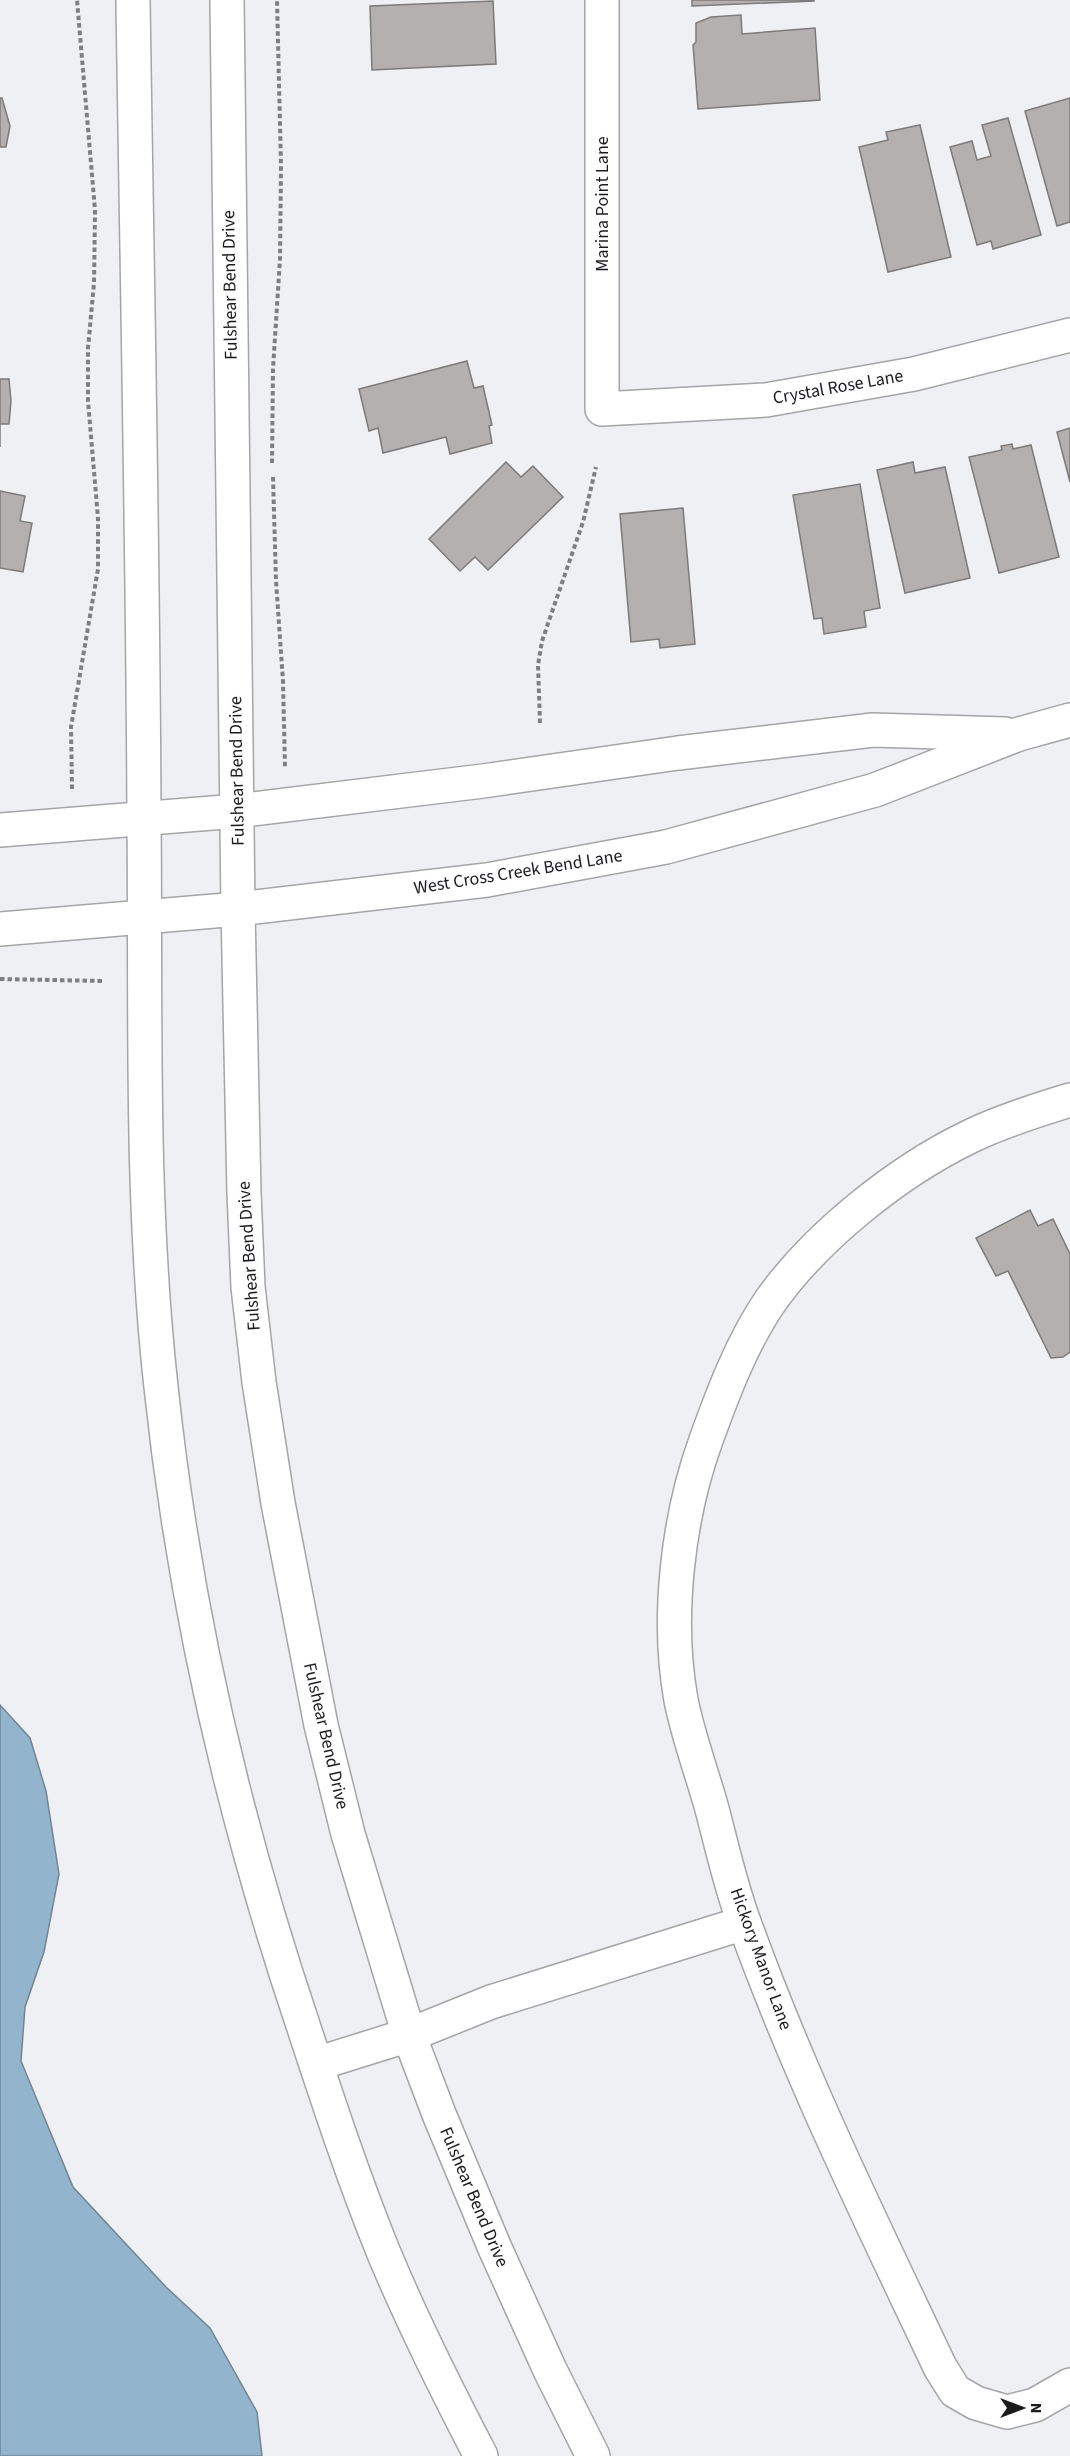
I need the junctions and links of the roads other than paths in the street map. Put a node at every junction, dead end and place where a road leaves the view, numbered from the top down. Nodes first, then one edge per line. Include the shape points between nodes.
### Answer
1 (133, 0) edge
2 (227, 0) edge
3 (602, 0) edge
4 (1070, 335) edge
5 (602, 409) joint
6 (1070, 720) edge
7 (1019, 734) junction
8 (237, 811) junction
9 (144, 819) junction
10 (0, 830) edge
11 (238, 909) junction
12 (144, 918) junction
13 (0, 929) edge
14 (1070, 1100) edge
15 (744, 1923) junction
16 (408, 2035) junction
17 (316, 2064) junction
18 (1070, 2385) edge
19 (481, 2456) edge
20 (593, 2456) edge

1 - 9 main road
2 - 8 main road, Fulshear Bend Drive
3 - 5 main road, Marina Point Lane
4 - 5 main road, Crystal Rose Lane via 914,374 766,400
6 - 7 main road, West Cross Creek Bend Lane
7 - 8 main road, West Cross Creek Bend Lane via 873,730
7 - 11 main road, West Cross Creek Bend Lane via 875,790 666,847 487,880
8 - 9 main road, West Cross Creek Bend Lane
8 - 11 main road, Fulshear Bend Drive
9 - 10 main road, West Cross Creek Bend Lane
9 - 12 main road
11 - 12 main road, West Cross Creek Bend Lane
11 - 16 main road, Fulshear Bend Drive via 248,1287 261,1393 321,1725 348,1833
12 - 13 main road, West Cross Creek Bend Lane
12 - 17 main road via 145,1163 151,1276 177,1512 209,1689 241,1822
14 - 15 main road, Hickory Manor Lane via 971,1136 911,1170 855,1211 770,1302 738,1357 693,1476 679,1544 675,1626 681,1699
15 - 16 main road via 491,2002
15 - 18 main road, Hickory Manor Lane via 830,2137 955,2391 976,2403 1007,2412 1035,2405
16 - 17 main road
16 - 20 main road, Fulshear Bend Drive via 494,2246
17 - 19 main road via 383,2251

